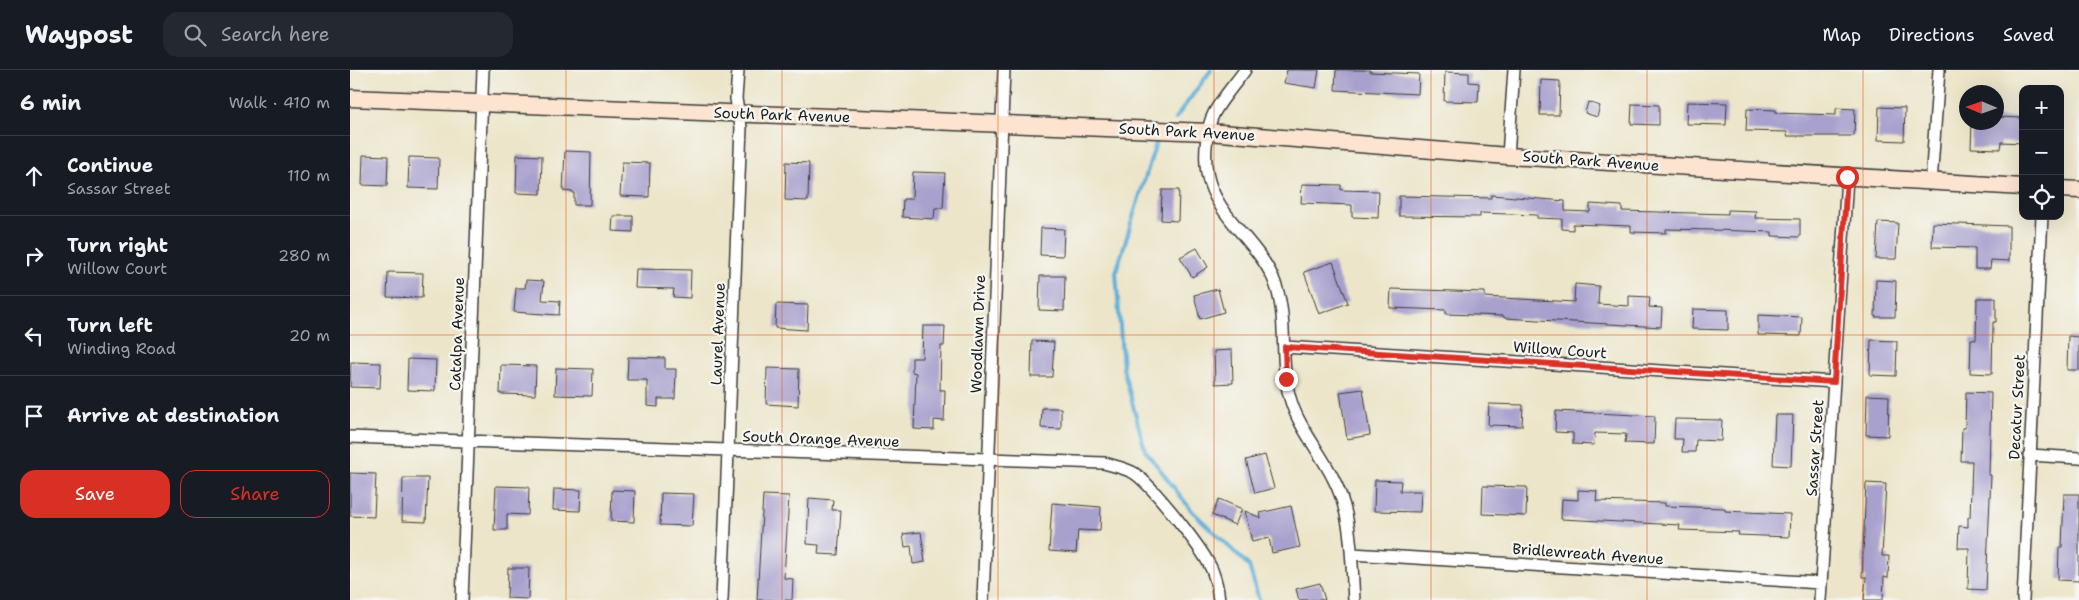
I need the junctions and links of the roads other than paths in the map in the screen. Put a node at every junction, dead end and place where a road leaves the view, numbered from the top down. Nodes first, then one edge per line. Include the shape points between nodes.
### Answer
1 (483, 70) edge
2 (738, 70) edge
3 (1004, 70) edge
4 (1245, 70) edge
5 (1514, 70) edge
6 (1939, 70) edge
7 (350, 98) edge
8 (480, 104) junction
9 (739, 114) junction
10 (1002, 123) junction
11 (1208, 132) junction
12 (1508, 156) junction
13 (1847, 177) junction
14 (1932, 182) junction
15 (2019, 187) edge
16 (2064, 189) edge
17 (2079, 190) edge
18 (2042, 220) edge
19 (1285, 347) junction
20 (1834, 382) junction
21 (350, 437) edge
22 (468, 441) junction
23 (728, 451) junction
24 (2029, 455) junction
25 (2079, 458) edge
26 (988, 460) junction
27 (1352, 554) junction
28 (1821, 583) junction
29 (462, 600) edge
30 (722, 600) edge
31 (983, 600) edge
32 (1219, 600) edge
33 (1354, 600) edge
34 (1820, 600) edge
35 (2023, 600) edge

1 - 8 street, Catalpa Avenue
2 - 9 street, Laurel Avenue via 736,99
3 - 10 street, Woodlawn Drive
4 - 11 street via 1213,114
5 - 12 street
6 - 14 street
7 - 8 street, South Park Avenue
8 - 9 street, South Park Avenue
8 - 22 street, Catalpa Avenue
9 - 10 street, South Park Avenue
9 - 23 street, Laurel Avenue
10 - 11 street, South Park Avenue
10 - 26 street, Woodlawn Drive
11 - 12 street, South Park Avenue
11 - 19 street via 1208,173 1214,191 1233,224 1260,256 1273,279 1284,324
12 - 13 street, South Park Avenue
13 - 14 street, South Park Avenue
13 - 20 street, Sassar Street
14 - 15 street, South Park Avenue
16 - 17 street
18 - 24 street, Decatur Street
19 - 20 street, Willow Court
19 - 27 street via 1286,379 1294,412 1326,464 1341,496 1347,512
20 - 28 street, Sassar Street
21 - 22 street, South Orange Avenue
22 - 23 street, South Orange Avenue
22 - 29 street, Catalpa Avenue
23 - 26 street, South Orange Avenue
23 - 30 street, Laurel Avenue
24 - 25 street
24 - 35 street, Decatur Street
26 - 31 street, Woodlawn Drive
26 - 32 street, South Orange Avenue via 1104,463 1133,473 1148,485 1204,556 1218,584
27 - 28 street, Bridlewreath Avenue
27 - 33 street
28 - 34 street, Sassar Street

